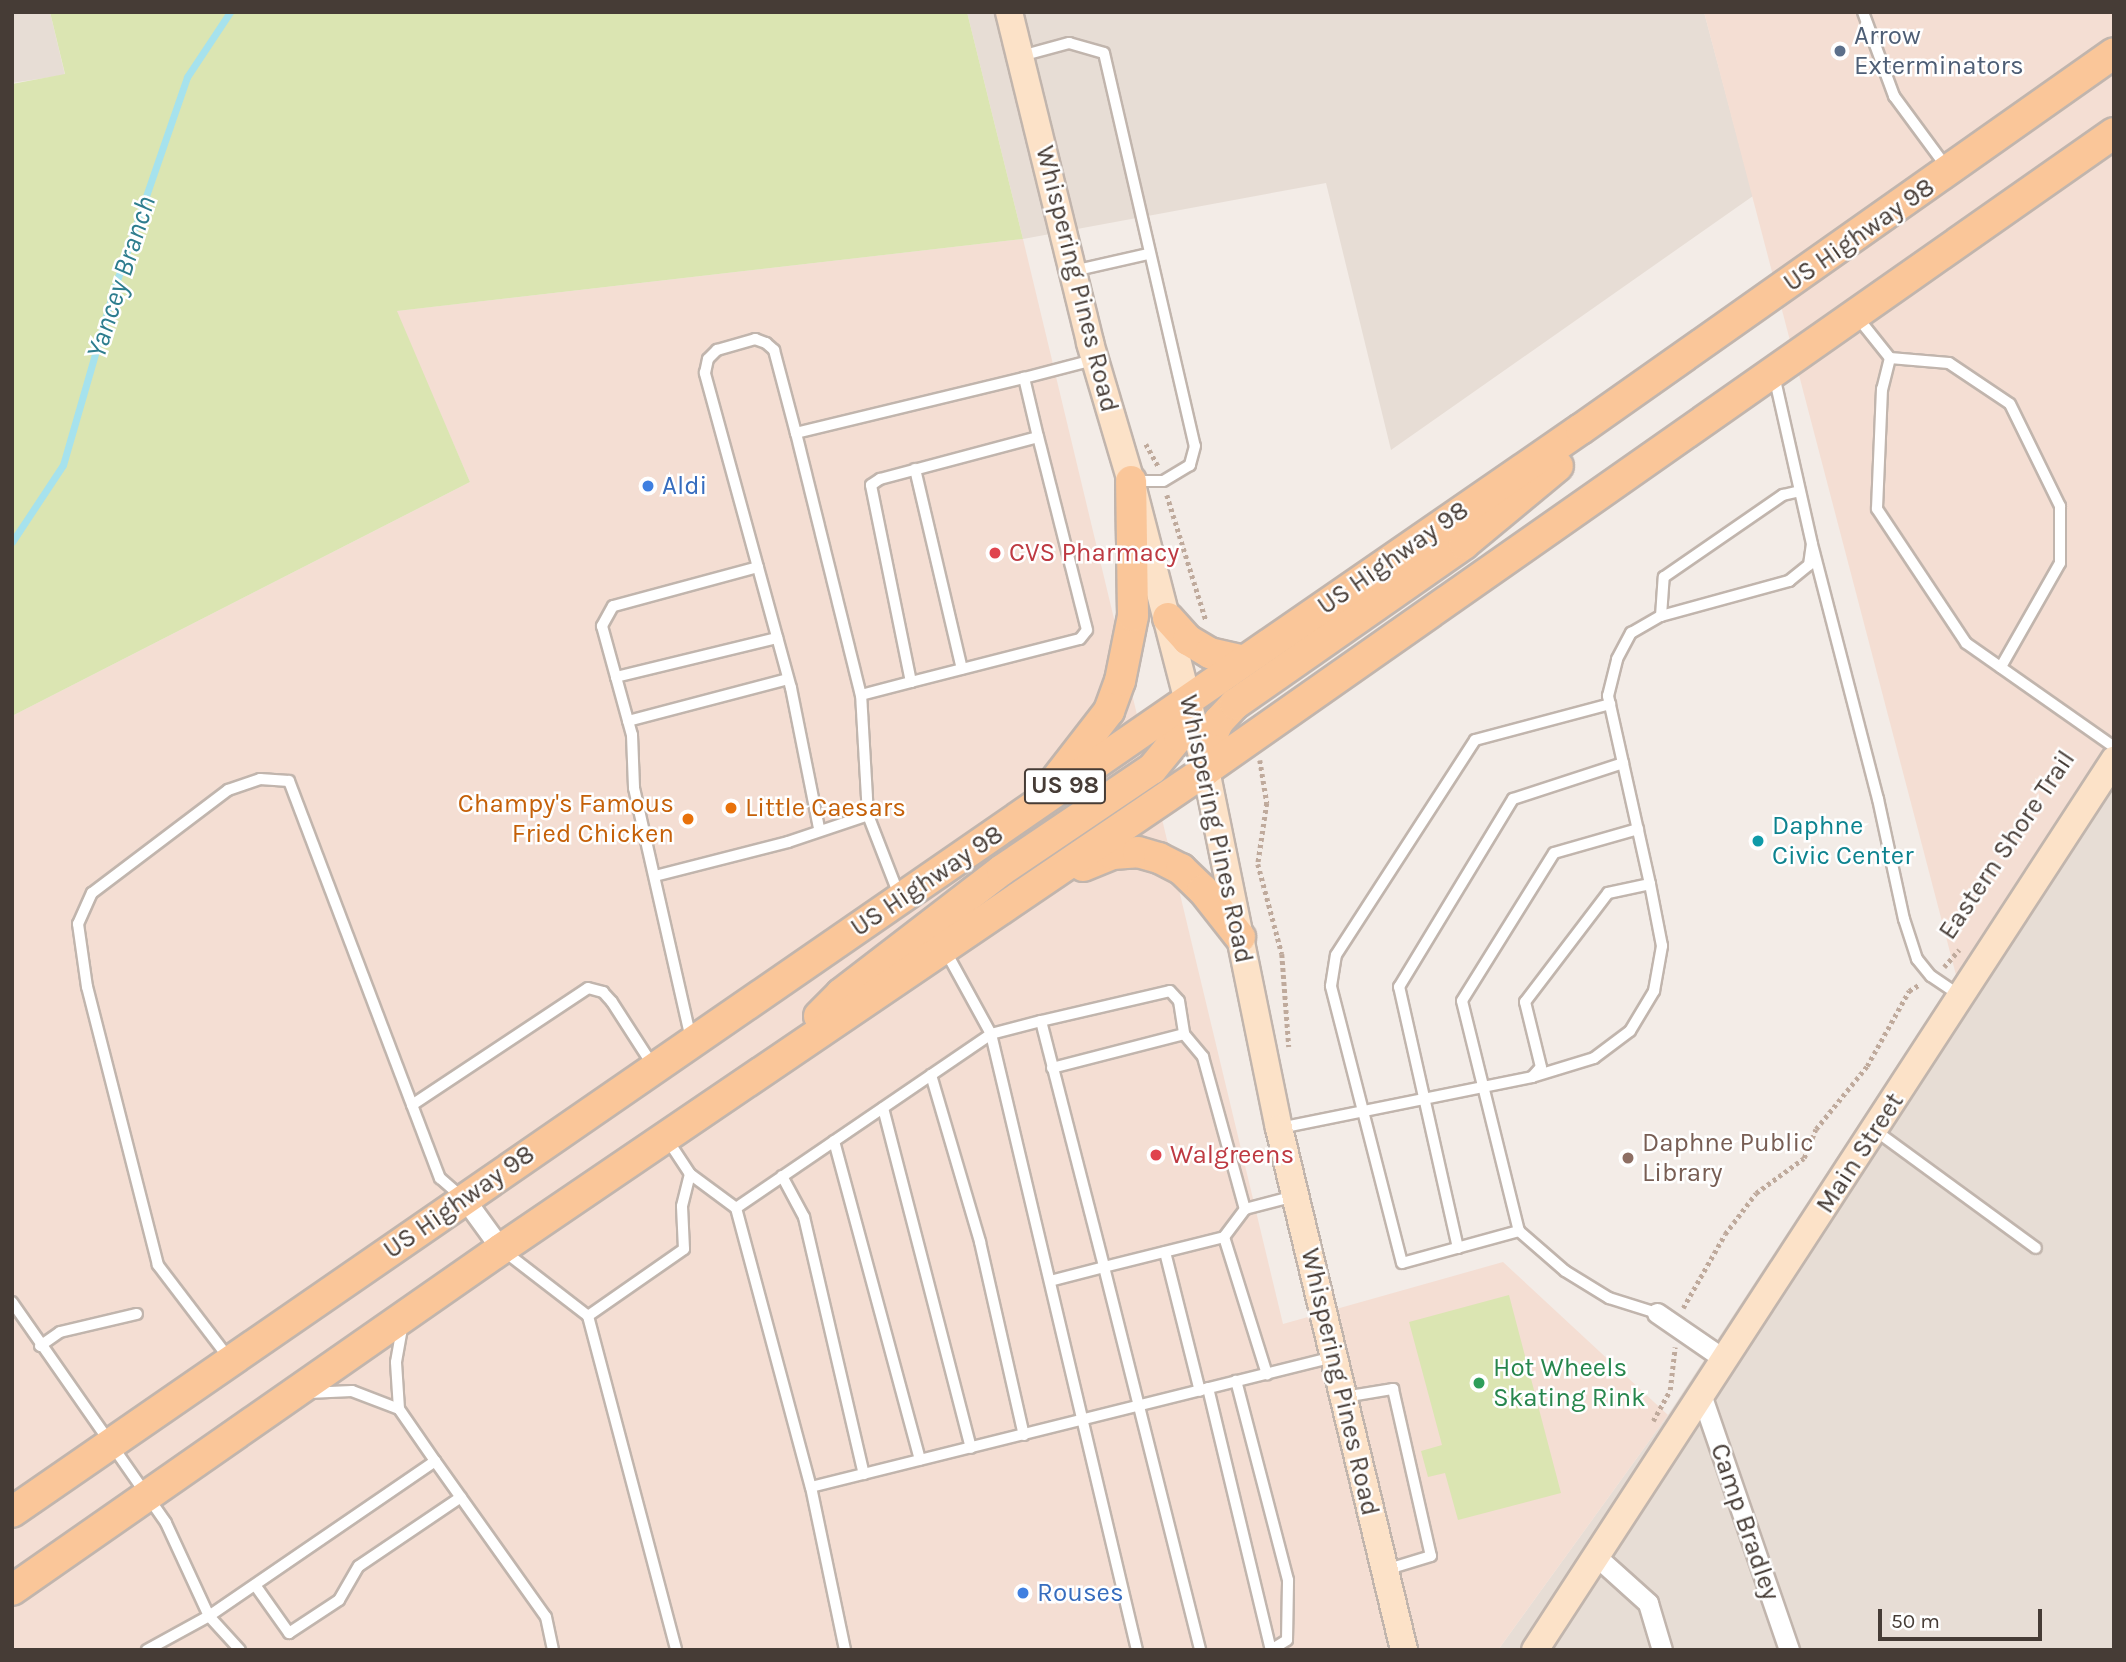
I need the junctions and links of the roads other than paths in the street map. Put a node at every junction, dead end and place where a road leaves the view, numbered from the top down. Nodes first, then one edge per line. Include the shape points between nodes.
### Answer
1 (1009, 12) edge
2 (1863, 12) edge
3 (2114, 53) edge
4 (1020, 57) junction
5 (2114, 133) edge
6 (1950, 171) junction
7 (1148, 254) junction
8 (1073, 271) junction
9 (1856, 315) junction
10 (1890, 358) junction
11 (1094, 359) junction
12 (1773, 373) junction
13 (1024, 378) junction
14 (1648, 382) junction
15 (796, 433) junction
16 (1038, 437) junction
17 (915, 469) junction
18 (1131, 481) junction
19 (1800, 491) junction
20 (1811, 542) junction
21 (758, 567) junction
22 (1661, 616) junction
23 (1168, 618) junction
24 (777, 638) junction
25 (1244, 662) junction
26 (2001, 667) junction
27 (962, 669) junction
28 (616, 677) junction
29 (788, 679) junction
30 (911, 682) junction
31 (861, 695) junction
32 (1189, 701) junction
33 (1610, 704) junction
34 (628, 721) junction
35 (2114, 747) edge
36 (2114, 760) edge
37 (1623, 763) junction
38 (1206, 770) junction
39 (1035, 807) junction
40 (868, 815) junction
41 (819, 828) junction
42 (1637, 829) junction
43 (655, 876) junction
44 (1041, 883) junction
45 (1650, 884) junction
46 (901, 899) junction
47 (1241, 937) junction
48 (944, 948) junction
49 (1961, 996) junction
50 (1041, 1021) junction
51 (991, 1034) junction
52 (1184, 1034) junction
53 (692, 1042) junction
54 (655, 1068) junction
55 (1052, 1068) junction
56 (768, 1069) junction
57 (931, 1075) junction
58 (1532, 1077) junction
59 (1483, 1087) junction
60 (1424, 1100) junction
61 (412, 1105) junction
62 (883, 1108) junction
63 (1364, 1111) junction
64 (1279, 1128) junction
65 (1874, 1130) junction
66 (667, 1139) junction
67 (834, 1141) junction
68 (690, 1174) junction
69 (782, 1176) junction
70 (1295, 1196) junction
71 (464, 1198) junction
72 (736, 1208) junction
73 (1245, 1209) junction
74 (1518, 1231) junction
75 (1224, 1237) junction
76 (1458, 1248) junction
77 (2036, 1248) dead end
78 (501, 1249) junction
79 (1165, 1252) junction
80 (1104, 1267) junction
81 (1050, 1281) junction
82 (12, 1302) edge
83 (1657, 1313) joint
84 (136, 1314) dead end
85 (588, 1316) junction
86 (403, 1322) junction
87 (40, 1346) junction
88 (1334, 1357) junction
89 (1724, 1359) junction
90 (230, 1360) junction
91 (1267, 1374) junction
92 (1236, 1381) junction
93 (1204, 1390) junction
94 (293, 1394) junction
95 (1701, 1394) junction
96 (1344, 1397) junction
97 (1138, 1406) junction
98 (399, 1409) junction
99 (1083, 1420) junction
100 (1024, 1435) junction
101 (111, 1443) junction
102 (971, 1448) junction
103 (920, 1460) junction
104 (435, 1461) junction
105 (864, 1474) junction
106 (811, 1487) junction
107 (148, 1496) junction
108 (461, 1497) junction
109 (12, 1512) edge
110 (1597, 1557) junction
111 (1385, 1570) junction
112 (256, 1585) junction
113 (12, 1590) edge
114 (209, 1616) junction
115 (147, 1650) edge
116 (240, 1650) edge
117 (553, 1650) edge
118 (676, 1650) edge
119 (845, 1650) edge
120 (1137, 1650) edge
121 (1200, 1650) edge
122 (1404, 1650) edge
123 (1535, 1650) edge
124 (1662, 1650) edge
125 (1789, 1650) edge

1 - 4 street, Whispering Pines Road
2 - 6 lane via 1894,96
3 - 6 main road, US Highway 98 / US 98
4 - 7 lane via 1069,43 1104,53
4 - 8 street, Whispering Pines Road
5 - 9 main road, US 98
6 - 14 main road, US Highway 98 / US 98
7 - 8 lane
7 - 18 lane via 1195,446 1190,465 1163,481
8 - 11 street, Whispering Pines Road
9 - 10 lane
9 - 12 main road, US 98
10 - 26 lane via 1882,389 1877,509 1966,643
10 - 26 lane via 1949,363 2010,404 2060,506 2060,563
11 - 13 lane
11 - 18 street, Whispering Pines Road
12 - 19 lane
12 - 38 main road, US 98
13 - 15 lane
13 - 16 lane
14 - 25 main road, US Highway 98 / US 98
14 - 38 main road via 1567,458 1464,544 1235,704 1209,741
15 - 21 lane via 774,351 766,343 755,339 717,350 708,359 705,373
15 - 31 lane
16 - 17 lane
16 - 27 lane via 1087,630 1080,639
17 - 27 lane
17 - 30 lane via 880,479 871,485 870,494
18 - 23 street, Whispering Pines Road
18 - 39 main road via 1133,616 1120,681 1109,711
19 - 20 lane
19 - 22 lane via 1783,495 1664,577
20 - 22 lane via 1809,565 1789,581
20 - 49 lane via 1917,959 1931,976
21 - 24 lane
21 - 28 lane via 613,606 602,626
22 - 33 lane via 1631,633 1617,659
23 - 25 main road via 1210,653
23 - 32 street, Whispering Pines Road
24 - 28 lane
24 - 29 lane
25 - 32 main road, US Highway 98 / US 98
26 - 35 lane
27 - 30 lane
28 - 34 lane
29 - 34 lane
29 - 41 lane
30 - 31 lane
31 - 40 lane
32 - 38 street, Whispering Pines Road
32 - 39 main road, US Highway 98 / US 98
32 - 56 main road via 1179,737 1153,769 1002,870 841,994
33 - 37 lane
33 - 63 lane via 1475,740 1336,955 1331,986
34 - 43 lane via 634,788
36 - 49 street, Main Street
37 - 42 lane
37 - 60 lane via 1513,799 1399,987
38 - 44 main road, US 98
38 - 47 street, Whispering Pines Road
39 - 46 main road, US Highway 98 / US 98
40 - 41 lane
40 - 46 lane
41 - 43 lane via 788,842
42 - 45 lane
42 - 59 lane via 1554,853 1462,1001
43 - 53 lane
44 - 47 main road via 1112,854 1138,852 1181,869
44 - 48 main road, US 98
45 - 58 lane via 1608,894 1525,1002 1541,1067
45 - 58 lane via 1662,946 1654,990 1630,1031 1594,1058
46 - 53 main road, US Highway 98 / US 98
47 - 64 street, Whispering Pines Road
48 - 51 lane
48 - 56 main road, US 98
49 - 65 street, Main Street
50 - 51 lane
50 - 52 lane via 1170,991 1179,1001
50 - 55 lane
51 - 57 lane
51 - 81 lane
52 - 55 lane
52 - 73 lane via 1203,1057
53 - 54 main road, US Highway 98 / US 98
54 - 61 lane via 612,1002 603,992 588,988
54 - 71 main road, US Highway 98 / US 98
55 - 80 lane
56 - 66 main road, US 98
57 - 62 lane
57 - 100 lane via 980,1242
58 - 59 lane
59 - 60 lane
59 - 74 lane
60 - 63 lane
60 - 76 lane
61 - 71 lane via 440,1178
61 - 90 lane via 289,781 260,779 228,790 92,893 78,924 87,987 158,1265
62 - 67 lane
62 - 102 lane
63 - 64 lane
63 - 76 lane via 1402,1263
64 - 70 street, Whispering Pines Road
65 - 77 lane
65 - 89 street, Main Street
66 - 68 lane
66 - 78 main road, US 98
67 - 69 lane
67 - 103 lane
68 - 72 lane
68 - 85 lane via 682,1206 684,1249
69 - 72 lane
69 - 105 lane via 804,1217
70 - 73 lane
70 - 88 street, Whispering Pines Road
71 - 78 street
71 - 90 main road, US Highway 98 / US 98
72 - 106 lane
73 - 75 lane
74 - 76 lane
74 - 83 lane via 1565,1271 1609,1298
75 - 79 lane
75 - 91 lane
78 - 85 lane
78 - 86 main road, US 98
79 - 80 lane
79 - 93 lane
80 - 81 lane
80 - 97 lane
81 - 99 lane
82 - 87 lane
83 - 89 street
84 - 87 lane via 60,1332
85 - 118 lane
86 - 94 main road, US 98
86 - 98 lane via 396,1362
87 - 101 lane
88 - 91 lane
88 - 96 street, Whispering Pines Road
89 - 95 street, Main Street
90 - 101 main road, US Highway 98 / US 98
91 - 92 lane
92 - 93 lane
92 - 93 lane via 1288,1580 1287,1640 1270,1650
93 - 97 lane
94 - 98 lane via 352,1391
94 - 107 main road, US 98
95 - 110 street, Main Street
95 - 125 street, Camp Bradley
96 - 111 street, Whispering Pines Road
96 - 111 lane via 1393,1389 1431,1556
97 - 99 lane
97 - 121 lane
98 - 104 lane
99 - 100 lane
99 - 120 lane
100 - 102 lane
101 - 107 lane
101 - 109 main road, US Highway 98 / US 98
102 - 103 lane
103 - 105 lane
104 - 108 lane
104 - 112 lane
105 - 106 lane
106 - 119 lane
107 - 113 main road, US 98
107 - 114 lane via 166,1523
108 - 112 lane via 359,1566 339,1600 289,1633
108 - 117 lane via 546,1616
110 - 123 street, Main Street
110 - 124 street via 1648,1603
111 - 122 street, Whispering Pines Road
112 - 114 lane
114 - 115 lane
114 - 116 lane

